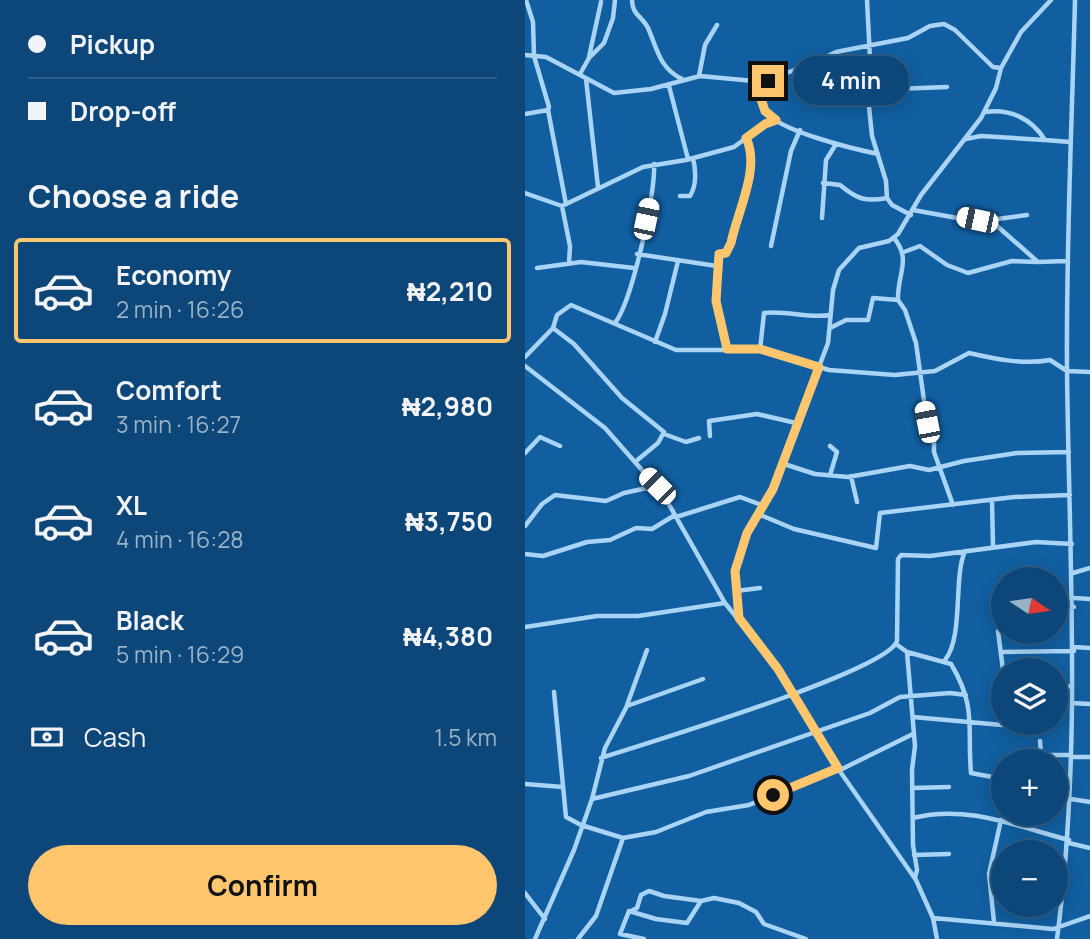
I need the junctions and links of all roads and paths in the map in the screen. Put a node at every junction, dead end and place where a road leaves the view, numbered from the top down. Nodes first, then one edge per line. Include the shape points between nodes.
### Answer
1 (615, 0) edge
2 (632, 0) edge
3 (867, 0) edge
4 (1051, 0) edge
5 (1075, 0) edge
6 (526, 2) edge
7 (601, 2) dead end
8 (717, 25) dead end
9 (870, 45) junction
10 (525, 55) edge
11 (534, 56) junction
12 (589, 58) junction
13 (1001, 68) junction
14 (580, 74) junction
15 (674, 75) junction
16 (699, 76) junction
17 (586, 78) junction
18 (682, 79) junction
19 (671, 84) junction
20 (756, 84) junction
21 (947, 87) dead end
22 (870, 92) junction
23 (548, 110) junction
24 (984, 112) junction
25 (525, 114) edge
26 (776, 120) junction
27 (800, 130) junction
28 (746, 138) junction
29 (964, 140) junction
30 (1045, 140) junction
31 (1070, 142) junction
32 (836, 144) junction
33 (878, 154) junction
34 (691, 159) junction
35 (654, 164) junction
36 (823, 183) junction
37 (598, 187) junction
38 (525, 193) edge
39 (680, 196) dead end
40 (887, 198) junction
41 (564, 205) junction
42 (912, 213) junction
43 (1027, 215) dead end
44 (822, 218) dead end
45 (983, 221) junction
46 (894, 238) junction
47 (771, 246) dead end
48 (904, 251) junction
49 (637, 254) junction
50 (678, 261) junction
51 (1066, 261) junction
52 (1038, 262) junction
53 (569, 263) junction
54 (717, 266) junction
55 (537, 268) dead end
56 (634, 268) junction
57 (898, 300) junction
58 (830, 315) junction
59 (615, 323) junction
60 (553, 328) junction
61 (830, 328) junction
62 (655, 342) junction
63 (727, 349) junction
64 (760, 349) junction
65 (525, 357) edge
66 (819, 367) junction
67 (527, 368) edge
68 (919, 370) junction
69 (1067, 371) junction
70 (1090, 372) edge
71 (525, 376) edge
72 (796, 423) junction
73 (664, 434) junction
74 (710, 436) dead end
75 (699, 438) dead end
76 (561, 446) dead end
77 (829, 446) dead end
78 (1069, 452) junction
79 (525, 453) edge
80 (635, 462) junction
81 (781, 463) junction
82 (939, 468) junction
83 (830, 475) junction
84 (852, 476) junction
85 (657, 486) junction
86 (1070, 495) junction
87 (857, 502) dead end
88 (992, 502) junction
89 (766, 503) junction
90 (953, 505) junction
91 (758, 514) junction
92 (676, 516) junction
93 (525, 526) edge
94 (1072, 544) junction
95 (993, 547) junction
96 (965, 551) junction
97 (525, 554) edge
98 (1090, 568) edge
99 (1073, 573) junction
100 (760, 588) dead end
101 (736, 591) junction
102 (1074, 598) junction
103 (1090, 599) edge
104 (737, 600) junction
105 (727, 604) junction
106 (1068, 607) edge
107 (1074, 607) junction
108 (739, 618) junction
109 (525, 626) edge
110 (896, 644) junction
111 (1000, 644) edge
112 (1090, 648) edge
113 (1074, 649) junction
114 (647, 650) dead end
115 (907, 652) junction
116 (1001, 652) junction
117 (1002, 658) edge
118 (946, 659) junction
119 (703, 680) dead end
120 (1068, 687) edge
121 (1072, 687) junction
122 (554, 692) dead end
123 (793, 694) junction
124 (909, 695) junction
125 (966, 695) junction
126 (1072, 703) junction
127 (1090, 704) edge
128 (627, 706) junction
129 (913, 717) junction
130 (972, 720) junction
131 (991, 723) edge
132 (818, 732) junction
133 (913, 737) junction
134 (1040, 741) dead end
135 (1071, 756) junction
136 (1090, 757) edge
137 (601, 758) junction
138 (839, 769) junction
139 (991, 777) edge
140 (525, 784) edge
141 (563, 787) junction
142 (949, 787) dead end
143 (912, 788) junction
144 (592, 799) junction
145 (1071, 799) junction
146 (1090, 802) edge
147 (913, 818) junction
148 (991, 819) edge
149 (581, 825) junction
150 (1000, 826) edge
151 (1026, 826) edge
152 (623, 838) junction
153 (1069, 842) junction
154 (1090, 848) edge
155 (949, 854) dead end
156 (914, 855) junction
157 (915, 878) junction
158 (525, 893) edge
159 (701, 901) junction
160 (632, 911) junction
161 (1090, 916) edge
162 (933, 918) junction
163 (545, 919) junction
164 (994, 922) junction
165 (1058, 928) junction
166 (535, 939) edge
167 (578, 939) edge
168 (644, 939) edge
169 (806, 939) edge
170 (937, 939) edge
171 (1057, 939) edge

1 - 12 street via 604,43
2 - 15 street via 632,9 649,30 657,56
3 - 9 street
4 - 13 street via 1021,32
5 - 31 street
6 - 11 street via 533,22
7 - 12 street
8 - 16 street via 705,44
9 - 13 street via 947,25 993,67
9 - 20 street via 836,52
9 - 22 street
10 - 11 street
11 - 14 street
11 - 23 street
12 - 14 street
13 - 24 street
14 - 17 street
15 - 18 street
15 - 19 street
16 - 18 street
16 - 20 street
17 - 19 street via 614,93
17 - 37 street
18 - 19 street
19 - 34 street
20 - 26 street via 765,111
21 - 22 street
22 - 33 street via 872,136
23 - 25 street
23 - 41 street
24 - 29 street
24 - 30 street via 1025,118
26 - 27 street
26 - 28 street
27 - 32 street
27 - 47 street via 791,151
28 - 34 street via 734,147
28 - 54 street via 751,150 748,182 731,243 726,253 719,254
29 - 30 street via 981,136
29 - 42 street
30 - 31 street
31 - 51 street
32 - 33 street
32 - 36 street via 825,160
33 - 40 street
34 - 35 street
34 - 39 street via 696,177 693,192
35 - 37 street
35 - 49 street
36 - 40 street via 840,184 851,196 866,202
36 - 44 street
37 - 41 street
38 - 41 street
40 - 42 street via 891,205
41 - 53 street
42 - 45 street
42 - 46 street
43 - 45 street
45 - 52 street via 999,227
46 - 48 street
46 - 58 street via 859,248 844,263 833,290
48 - 52 street via 920,246 968,273 1012,261
48 - 57 street
49 - 50 street
49 - 56 street
50 - 54 street
50 - 62 street
51 - 52 street
51 - 69 street
53 - 55 street
53 - 56 street
54 - 63 street via 716,301
56 - 59 street
57 - 61 street via 873,299 868,320 846,320
57 - 68 street via 916,343
58 - 61 street
58 - 64 street via 764,313
59 - 60 street via 571,305 557,315
59 - 62 street
60 - 65 street
60 - 73 street
61 - 66 street
62 - 63 street via 676,350
63 - 64 street
64 - 66 street
66 - 68 street via 895,375
66 - 72 street
67 - 71 street
67 - 80 street via 605,428
68 - 69 street via 935,371 970,354 995,360 1050,360
68 - 82 street
69 - 70 street
69 - 78 street
72 - 74 street via 757,414 718,417 709,421
72 - 81 street
73 - 75 street via 686,442
73 - 80 street
76 - 79 street via 540,437
77 - 83 street via 838,452
78 - 82 street via 1017,453
78 - 86 street
80 - 85 street
81 - 83 street
81 - 89 street
82 - 84 street via 881,469
82 - 90 street
83 - 84 street
84 - 87 street
85 - 92 street
85 - 93 street via 605,501 555,495
86 - 88 street
86 - 94 street
88 - 90 street
88 - 95 street
89 - 91 street
89 - 92 street via 740,497
90 - 91 street via 880,513 876,548 794,529
91 - 101 street via 736,564
92 - 97 street via 652,529 636,528 610,540 543,556
92 - 105 street
94 - 95 street via 1040,541
94 - 99 street
95 - 96 street
96 - 110 street via 899,557
96 - 118 street
98 - 99 street
99 - 102 street
100 - 101 street
101 - 104 street
102 - 103 street
102 - 107 street
104 - 105 street
104 - 108 street
105 - 108 street
105 - 109 street
106 - 107 street
107 - 113 street
108 - 123 street
110 - 115 street
110 - 123 street via 872,664
111 - 116 street
112 - 113 street
113 - 116 street
113 - 121 street
114 - 128 street
115 - 118 street
115 - 124 street
116 - 117 street
118 - 125 street
119 - 128 street
120 - 121 street
121 - 126 street
122 - 141 street
123 - 132 street
123 - 137 street
124 - 125 street
124 - 129 street
124 - 132 street
125 - 130 street
126 - 127 street
126 - 135 street
128 - 137 street
129 - 130 street
129 - 133 street
130 - 131 street
130 - 139 street via 971,773
132 - 138 street
132 - 144 street via 660,785
133 - 138 street
133 - 143 street
134 - 135 street via 1041,755
135 - 136 street
135 - 145 street
137 - 144 street
138 - 152 street via 749,805 706,812 656,832
138 - 157 street
140 - 141 street
141 - 149 street via 566,817
142 - 143 street
143 - 147 street
144 - 149 street
145 - 146 street
145 - 153 street
147 - 148 street via 949,813
147 - 156 street
149 - 152 street
149 - 163 street
150 - 164 street via 989,874
151 - 153 street
152 - 167 street via 596,916
153 - 154 street
153 - 165 street
155 - 156 street
156 - 157 street
157 - 162 street
158 - 163 street
159 - 160 street via 649,891
159 - 160 street via 687,923
159 - 169 street via 714,898 739,903 756,912 764,924
160 - 168 street via 625,914 620,934
161 - 165 street
162 - 164 street
162 - 170 street
163 - 166 street
164 - 165 street
165 - 171 street

